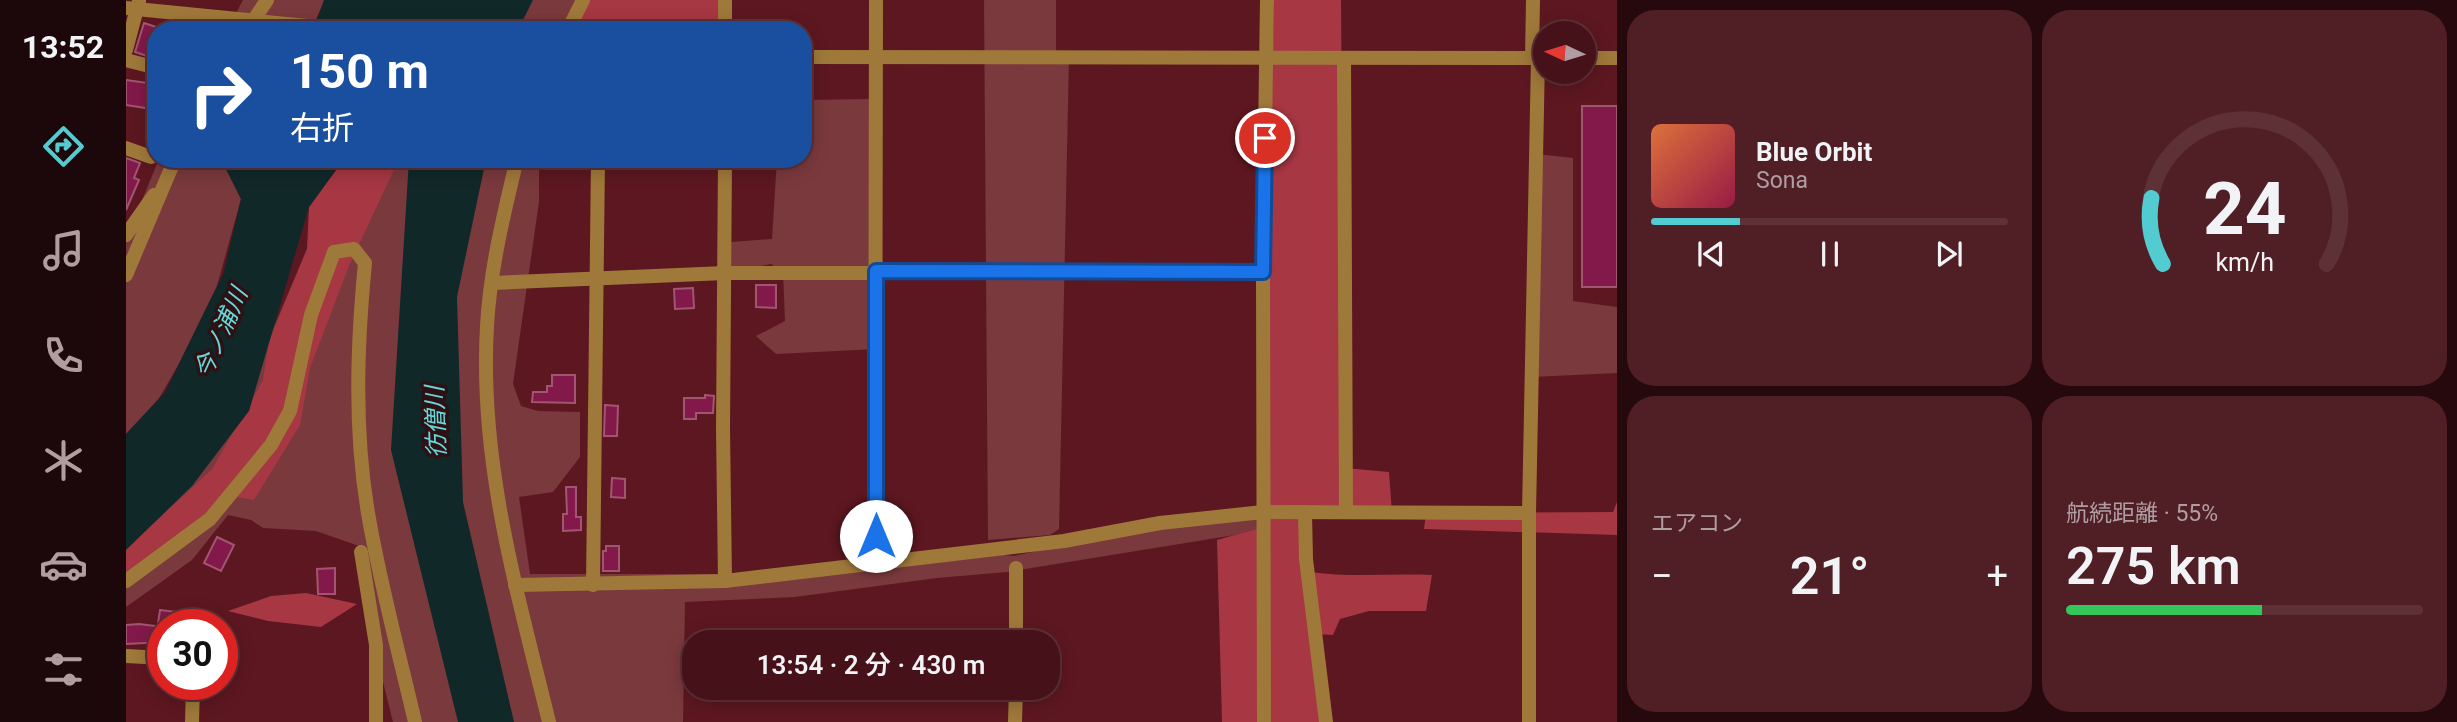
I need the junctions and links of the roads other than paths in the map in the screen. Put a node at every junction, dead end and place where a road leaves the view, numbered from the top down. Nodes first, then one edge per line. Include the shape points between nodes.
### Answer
1 (267, 0) edge
2 (583, 0) edge
3 (725, 0) edge
4 (876, 0) edge
5 (1267, 0) edge
6 (1532, 0) edge
7 (135, 6) edge
8 (226, 21) edge
9 (253, 21) edge
10 (572, 21) edge
11 (725, 21) edge
12 (1535, 21) edge
13 (126, 50) edge
14 (812, 57) edge
15 (876, 57) junction
16 (1265, 57) junction
17 (1344, 58) junction
18 (1533, 58) edge
19 (1596, 58) edge
20 (1617, 58) edge
21 (126, 60) edge
22 (147, 65) edge
23 (1538, 84) edge
24 (126, 148) edge
25 (147, 156) edge
26 (169, 168) edge
27 (170, 168) edge
28 (515, 168) edge
29 (598, 168) edge
30 (725, 168) edge
31 (126, 235) edge
32 (876, 271) junction
33 (1263, 272) junction
34 (725, 273) junction
35 (126, 275) edge
36 (598, 278) junction
37 (493, 283) junction
38 (1263, 512) junction
39 (1305, 512) junction
40 (1346, 512) junction
41 (1529, 513) junction
42 (361, 552) dead end
43 (875, 563) junction
44 (1016, 568) dead end
45 (126, 581) edge
46 (726, 581) junction
47 (593, 585) junction
48 (515, 586) junction
49 (1016, 630) edge
50 (126, 656) edge
51 (147, 657) edge
52 (193, 700) edge
53 (1016, 700) edge
54 (192, 722) edge
55 (376, 722) edge
56 (415, 722) edge
57 (549, 722) edge
58 (1016, 722) edge
59 (1264, 722) edge
60 (1326, 722) edge
61 (1529, 722) edge

1 - 9 street
2 - 10 street
3 - 11 street
4 - 15 street
5 - 16 street
6 - 12 street
7 - 8 street
7 - 13 street
14 - 15 street
15 - 16 street
15 - 32 street
16 - 17 street
16 - 33 street
17 - 18 street
17 - 40 street
19 - 20 street
21 - 22 street
23 - 41 street
24 - 25 street
26 - 31 street
27 - 35 street
28 - 37 street
29 - 36 street
30 - 34 street
32 - 33 street
32 - 34 street
32 - 43 street
33 - 38 street
34 - 36 street
34 - 46 street
36 - 37 street
36 - 47 street
37 - 48 street via 487,324 488,425 500,523
38 - 39 street
38 - 43 street
38 - 59 street
39 - 40 street
39 - 60 street via 1306,559
40 - 41 street
41 - 61 street
42 - 55 street via 376,645
43 - 46 street
44 - 49 street
45 - 56 street via 210,519 271,445 290,411 311,315 334,253 354,249 365,263 358,383 368,511
46 - 47 street
47 - 48 street
48 - 57 street
50 - 51 street
52 - 54 street
53 - 58 street

